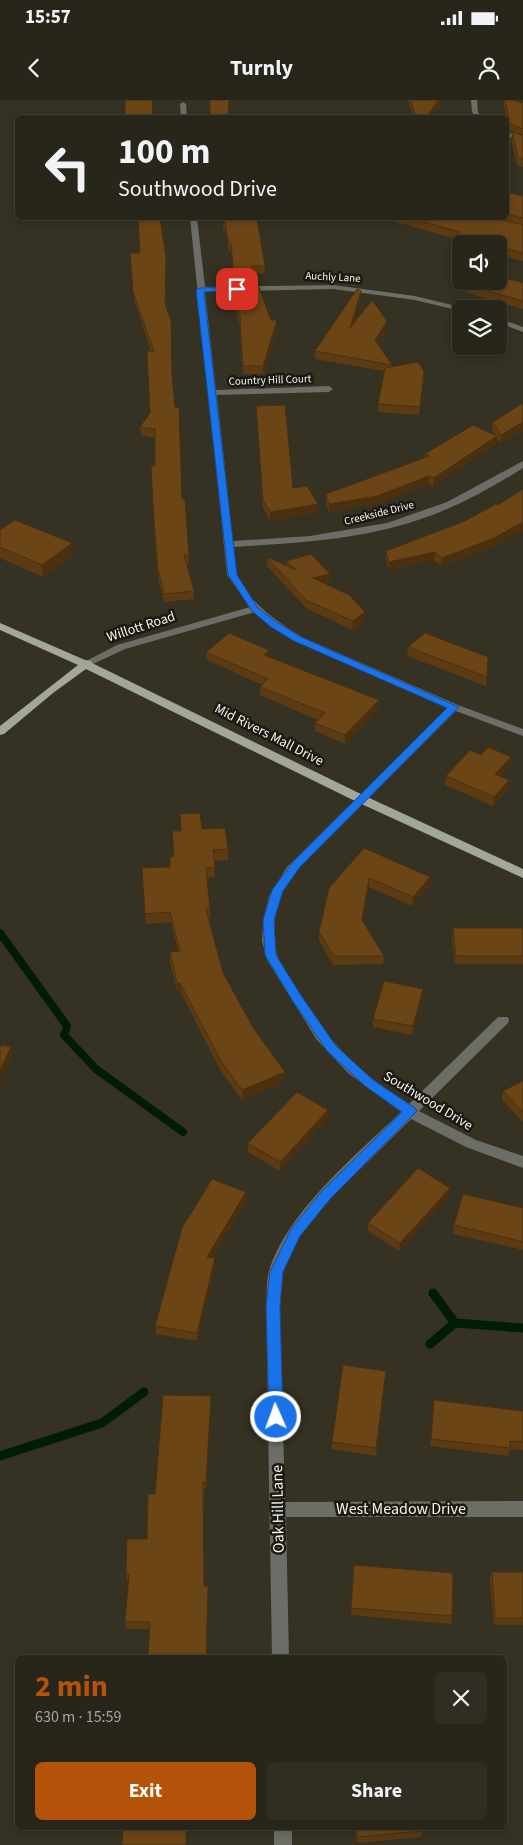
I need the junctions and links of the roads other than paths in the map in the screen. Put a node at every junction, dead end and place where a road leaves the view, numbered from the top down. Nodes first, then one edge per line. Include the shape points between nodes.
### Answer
1 (474, 100) edge
2 (183, 104) dead end
3 (184, 115) edge
4 (478, 115) edge
5 (509, 135) edge
6 (523, 139) edge
7 (193, 220) edge
8 (200, 290) junction
9 (452, 306) edge
10 (507, 323) edge
11 (523, 330) edge
12 (328, 389) dead end
13 (212, 393) junction
14 (523, 464) edge
15 (230, 544) junction
16 (255, 610) junction
17 (0, 626) edge
18 (86, 663) junction
19 (454, 707) junction
20 (0, 732) edge
21 (523, 733) edge
22 (362, 799) junction
23 (523, 874) edge
24 (503, 1020) dead end
25 (410, 1111) junction
26 (523, 1162) edge
27 (523, 1509) edge
28 (278, 1510) junction
29 (281, 1655) edge
30 (283, 1830) edge
31 (283, 1845) edge

1 - 4 street
2 - 3 street
5 - 6 street
7 - 8 street
8 - 9 street, Auchly Lane via 333,287 407,296
8 - 13 street
10 - 11 street
12 - 13 street, Country Hill Court
13 - 15 street
14 - 15 street, Creekside Drive via 478,491 408,520 320,539
15 - 16 street via 232,575
16 - 18 street, Willott Road via 121,647
16 - 19 street via 298,639
17 - 18 main road, Mid Rivers Mall Drive
18 - 20 main road, Willott Road
18 - 22 main road, Mid Rivers Mall Drive
19 - 21 street
19 - 22 street, Southwood Drive
22 - 23 main road, Mid Rivers Mall Drive
22 - 25 street, Southwood Drive via 296,864 277,890 268,920 270,955 332,1049 369,1083
24 - 25 street, Oak Hill Lane
25 - 26 street, Southwood Drive via 477,1147
25 - 28 street, Oak Hill Lane via 325,1195 295,1232 276,1272 273,1306
27 - 28 street, West Meadow Drive
28 - 29 street, Oak Hill Lane
30 - 31 street

